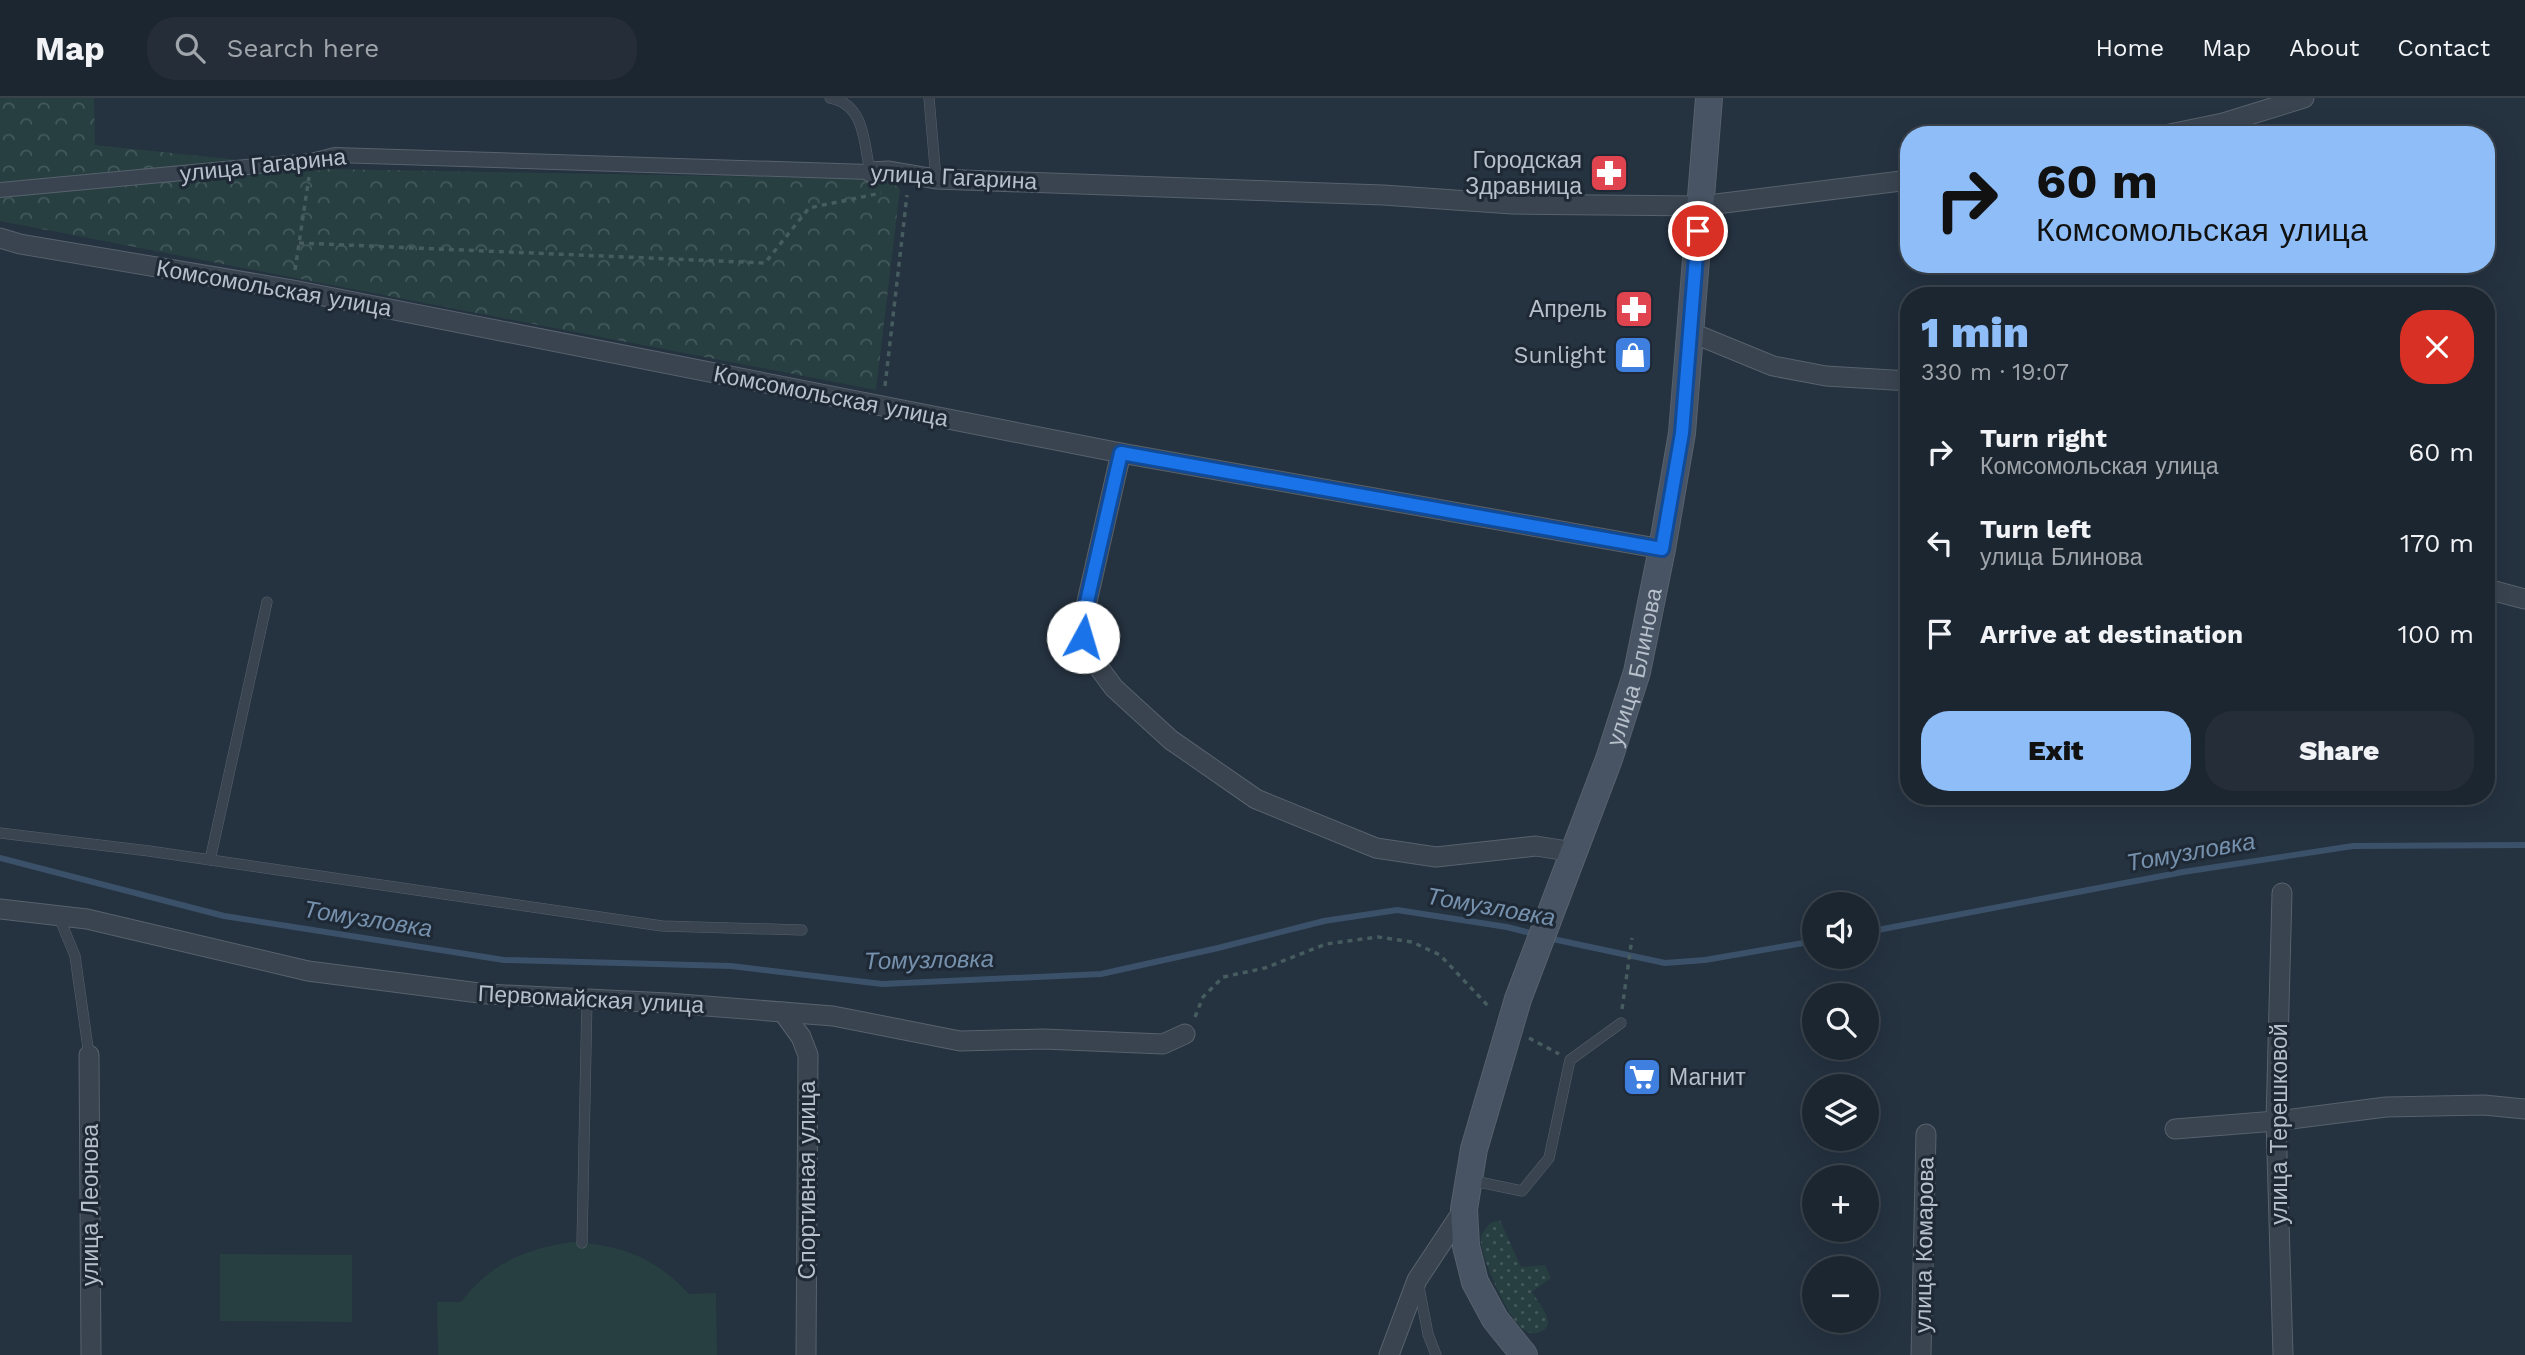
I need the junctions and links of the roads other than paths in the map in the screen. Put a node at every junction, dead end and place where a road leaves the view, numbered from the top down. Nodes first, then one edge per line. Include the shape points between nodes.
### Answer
1 (830, 98) edge
2 (929, 98) edge
3 (1709, 98) edge
4 (2304, 98) edge
5 (2208, 126) edge
6 (870, 172) junction
7 (936, 178) junction
8 (1900, 181) edge
9 (0, 190) edge
10 (1700, 206) junction
11 (0, 239) edge
12 (1690, 332) junction
13 (1900, 380) edge
14 (1121, 453) junction
15 (1662, 549) junction
16 (2495, 591) edge
17 (2525, 599) edge
18 (267, 602) dead end
19 (0, 833) edge
20 (1574, 852) junction
21 (211, 860) junction
22 (2282, 893) dead end
23 (0, 909) edge
24 (58, 916) junction
25 (802, 930) dead end
26 (587, 999) junction
27 (783, 1012) junction
28 (1621, 1023) dead end
29 (1185, 1034) road end
30 (89, 1055) joint
31 (2525, 1109) edge
32 (2276, 1121) junction
33 (2175, 1129) dead end
34 (1926, 1134) dead end
35 (1469, 1180) junction
36 (1464, 1209) junction
37 (582, 1243) dead end
38 (1417, 1280) junction
39 (91, 1355) edge
40 (806, 1355) edge
41 (1389, 1355) edge
42 (1436, 1355) edge
43 (1524, 1355) edge
44 (1921, 1355) edge
45 (2283, 1355) edge

1 - 6 lane via 852,107 860,121
2 - 7 lane
3 - 10 main road, улица Блинова
4 - 5 street
6 - 7 street, улица Гагарина
6 - 9 street, улица Гагарина via 335,155
7 - 10 street, улица Гагарина via 1512,204
8 - 10 street, улица Гагарина
10 - 12 main road, улица Блинова
11 - 14 street, Комсомольская улица via 293,290
12 - 13 street via 1773,366 1826,376
12 - 15 main road, улица Блинова via 1682,433
14 - 15 street, Комсомольская улица
14 - 20 street via 1083,637 1091,657 1114,688 1171,740 1256,799 1376,848 1436,857 1536,846
15 - 20 main road, улица Блинова via 1637,672
16 - 17 street
18 - 21 lane
19 - 21 lane
20 - 35 main road, улица Блинова via 1518,999
21 - 25 lane via 662,926
22 - 32 street, улица Терешковой
23 - 24 street, Первомайская улица
24 - 26 street, Первомайская улица via 309,971 487,994
24 - 30 lane via 75,956
26 - 27 street, Первомайская улица
26 - 37 lane
27 - 29 street, Первомайская улица via 833,1016 960,1041 1163,1044
27 - 40 street, Спортивная улица via 808,1055
28 - 35 lane via 1570,1060 1549,1158 1522,1191
30 - 39 street, улица Леонова
31 - 32 street via 2386,1107
32 - 33 street
32 - 45 street, улица Терешковой
34 - 44 street, улица Комарова
35 - 36 main road
36 - 38 street
36 - 43 main road via 1475,1283 1495,1319
38 - 41 street
38 - 42 lane

